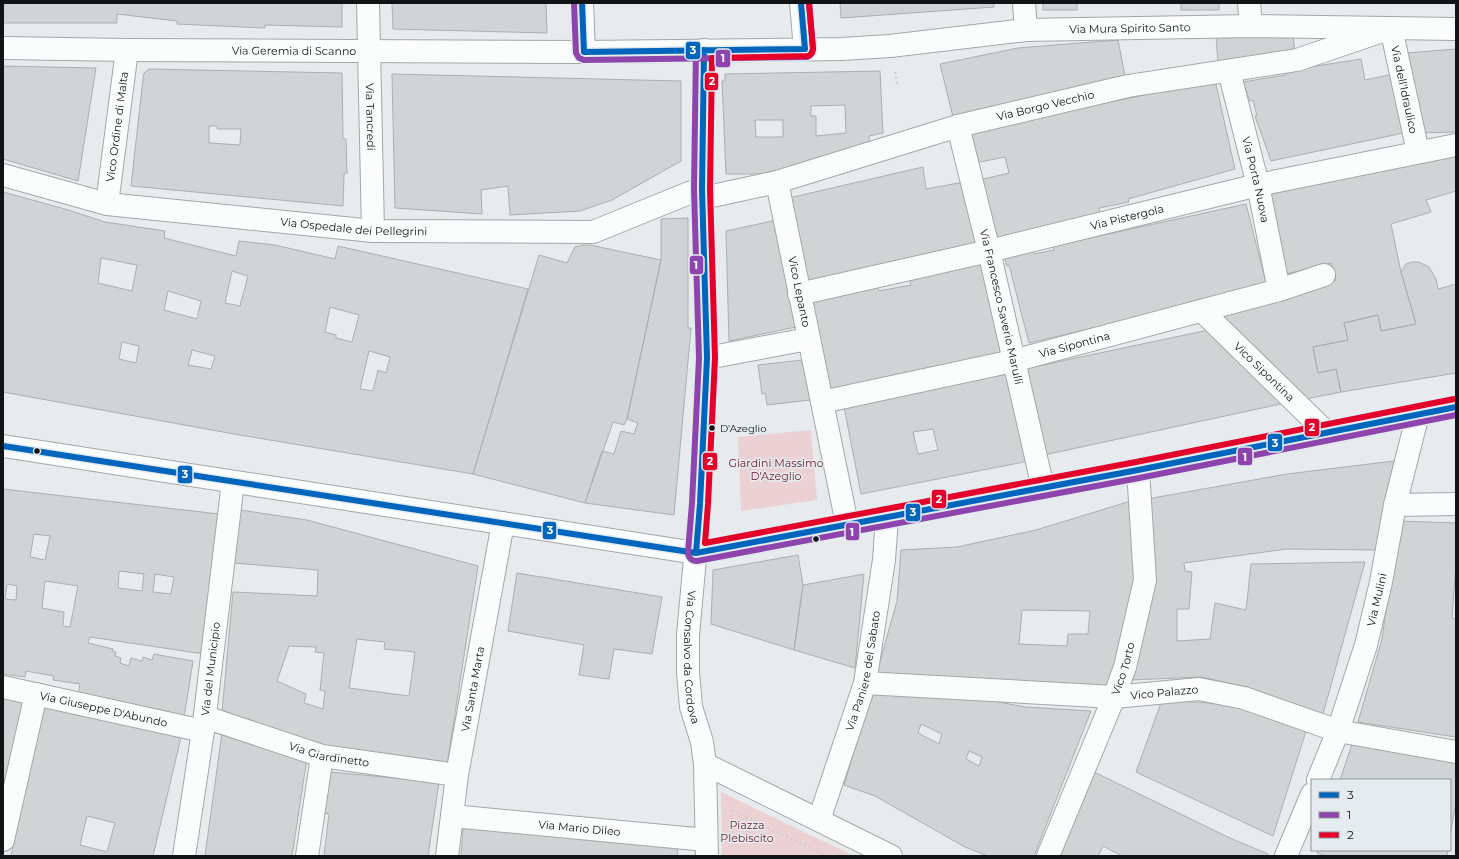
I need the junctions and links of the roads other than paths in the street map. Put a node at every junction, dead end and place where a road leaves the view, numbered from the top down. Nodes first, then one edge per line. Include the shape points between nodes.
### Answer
1 (368, 3) edge
2 (582, 3) edge
3 (801, 3) edge
4 (1024, 3) edge
5 (1249, 3) edge
6 (1251, 26) junction
7 (1391, 28) junction
8 (1456, 29) edge
9 (1026, 30) junction
10 (3, 48) edge
11 (805, 49) junction
12 (127, 50) junction
13 (369, 50) junction
14 (704, 50) junction
15 (584, 52) junction
16 (1229, 71) junction
17 (958, 126) junction
18 (1456, 145) edge
19 (1418, 152) junction
20 (3, 175) edge
21 (777, 182) junction
22 (1258, 185) junction
23 (702, 193) junction
24 (107, 204) junction
25 (373, 231) junction
26 (989, 251) junction
27 (1324, 275) dead end
28 (1279, 290) junction
29 (799, 294) junction
30 (1202, 311) junction
31 (808, 339) junction
32 (707, 358) junction
33 (1013, 361) junction
34 (822, 402) junction
35 (1456, 407) edge
36 (1418, 414) junction
37 (1326, 432) junction
38 (3, 446) edge
39 (1138, 470) junction
40 (233, 482) junction
41 (1043, 488) junction
42 (1456, 504) edge
43 (1395, 505) junction
44 (887, 518) junction
45 (503, 523) junction
46 (847, 524) junction
47 (696, 552) junction
48 (865, 683) junction
49 (3, 687) edge
50 (36, 694) junction
51 (1114, 697) junction
52 (204, 724) junction
53 (1338, 731) junction
54 (1456, 752) edge
55 (322, 756) junction
56 (705, 764) junction
57 (456, 775) junction
58 (1318, 779) edge
59 (1311, 797) edge
60 (452, 816) junction
61 (819, 820) junction
62 (3, 840) edge
63 (707, 848) edge
64 (1289, 855) edge
65 (184, 856) edge
66 (307, 856) edge
67 (447, 856) edge
68 (891, 856) edge
69 (1048, 856) edge

1 - 13 street, Via Tancredi
2 - 15 street
3 - 11 street
4 - 9 street
5 - 6 street
6 - 7 street, Via Mura Spirito Santo
6 - 9 street, Via Mura Spirito Santo
7 - 8 street, Via Mura Spirito Santo
7 - 16 street, Via Borgo Vecchio via 1297,60
7 - 19 street, Via dell'Idraulico
9 - 11 street, Via Mura Spirito Santo via 890,46
10 - 12 street, Via Geremia di Scanno
11 - 14 street, Via Mura Spirito Santo
12 - 13 street, Via Geremia di Scanno
12 - 24 street, Vico Ordine di Malta
13 - 15 street, Via Geremia di Scanno
13 - 25 street, Via Tancredi
14 - 15 street, Via Geremia di Scanno
14 - 23 street, Via Consalvo da Cordova
16 - 17 street, Via Borgo Vecchio via 1128,86
16 - 22 street, Via Porta Nuova
17 - 21 street, Via Borgo Vecchio
17 - 26 street, Via Francesco Saverio Marulli
18 - 19 street, Via Pistergola
19 - 22 street, Via Pistergola
20 - 24 street, Via Ospedale dei Pellegrini
21 - 23 street, Via Borgo Vecchio
21 - 29 street, Vico Lepanto
22 - 26 street, Via Pistergola
22 - 28 street, Via Porta Nuova
23 - 25 street, Via Ospedale dei Pellegrini via 689,193 593,232
23 - 32 street, Via Consalvo da Cordova
24 - 25 street, Via Ospedale dei Pellegrini
26 - 29 street, Via Pistergola
26 - 33 street, Via Francesco Saverio Marulli
27 - 28 street, Via Sipontina
28 - 30 street, Via Sipontina
29 - 31 street, Vico Lepanto
30 - 33 street, Via Sipontina
30 - 37 street, Vico Sipontina
31 - 32 street
31 - 34 street, Vico Lepanto
32 - 47 street, Via Consalvo da Cordova
33 - 34 street, Via Sipontina
33 - 41 street, Via Francesco Saverio Marulli
34 - 46 street, Vico Lepanto
35 - 36 street
36 - 37 street
36 - 43 street, Via Mulini
37 - 39 street
38 - 40 street
39 - 41 street
39 - 51 street, Vico Torto via 1145,580 1125,667
40 - 45 street
40 - 52 street, Via del Municipio
41 - 44 street
42 - 43 street
43 - 53 street, Via Mulini via 1366,645
44 - 46 street
44 - 48 street, Via Paniere del Sabato via 884,560
45 - 47 street
45 - 57 street, Via Santa Marta
46 - 47 street
47 - 56 street, Via Consalvo da Cordova via 688,635 688,674 694,733 702,742
48 - 51 street, Vico Palazzo
48 - 61 street, Via Paniere del Sabato
49 - 50 street, Via Giuseppe D'Abundo
50 - 52 street, Via Giuseppe D'Abundo
50 - 62 street
51 - 53 street, Vico Palazzo via 1198,689 1244,698
51 - 69 street, Vico Torto
52 - 55 street, Via Giardinetto
52 - 65 street, Via del Municipio
53 - 54 street, Vico Palazzo
53 - 58 street, Via Mulini
55 - 57 street, Via Giardinetto
55 - 66 street
56 - 61 street
56 - 63 street via 699,793
57 - 60 street, Via Santa Marta
59 - 64 street
60 - 63 street, Via Mario Dileo
60 - 67 street, Via Santa Marta
61 - 68 street

